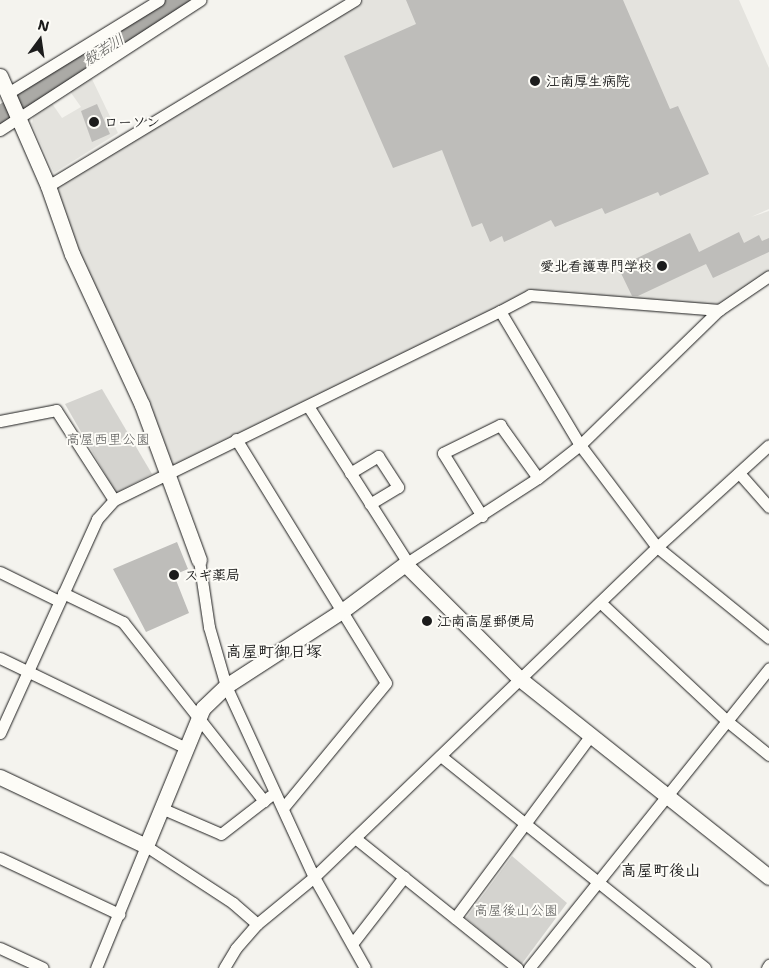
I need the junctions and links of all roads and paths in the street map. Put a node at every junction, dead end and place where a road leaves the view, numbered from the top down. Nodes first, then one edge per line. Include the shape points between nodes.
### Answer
1 (159, 0) edge
2 (200, 0) edge
3 (355, 0) edge
4 (0, 76) edge
5 (8, 93) junction
6 (18, 119) junction
7 (0, 130) edge
8 (48, 186) junction
9 (769, 276) edge
10 (719, 310) junction
11 (500, 311) junction
12 (308, 406) junction
13 (0, 421) edge
14 (236, 439) junction
15 (580, 445) junction
16 (769, 445) edge
17 (170, 473) junction
18 (350, 473) junction
19 (739, 473) junction
20 (538, 478) junction
21 (114, 500) junction
22 (370, 504) junction
23 (769, 506) edge
24 (482, 516) junction
25 (657, 548) junction
26 (199, 560) joint
27 (407, 563) junction
28 (0, 572) edge
29 (61, 597) junction
30 (601, 603) junction
31 (342, 611) junction
32 (769, 638) edge
33 (0, 658) edge
34 (769, 668) edge
35 (27, 671) junction
36 (520, 680) junction
37 (226, 686) junction
38 (198, 718) junction
39 (726, 721) junction
40 (0, 733) edge
41 (591, 735) junction
42 (186, 748) junction
43 (769, 755) edge
44 (442, 757) junction
45 (0, 777) edge
46 (275, 792) junction
47 (668, 797) junction
48 (264, 801) junction
49 (161, 808) junction
50 (283, 808) junction
51 (526, 824) junction
52 (356, 838) junction
53 (146, 846) junction
54 (0, 858) edge
55 (314, 877) junction
56 (769, 877) edge
57 (404, 878) junction
58 (599, 883) junction
59 (119, 914) junction
60 (455, 918) junction
61 (257, 924) junction
62 (352, 944) junction
63 (0, 948) edge
64 (43, 968) edge
65 (96, 968) edge
66 (224, 968) edge
67 (365, 968) edge
68 (517, 968) edge
69 (528, 968) edge
70 (705, 968) edge

1 - 5 street
2 - 6 street via 51,94
3 - 8 street
4 - 5 street
5 - 6 street
6 - 7 street
6 - 8 street
8 - 17 street via 72,254 142,404
9 - 10 street
10 - 11 street via 530,295
10 - 15 street
11 - 12 street
11 - 15 street
12 - 14 street
12 - 18 street
13 - 21 street via 56,410
14 - 17 street
14 - 31 street
15 - 20 street
15 - 25 street
16 - 19 street
17 - 21 street
17 - 26 street
18 - 22 street
18 - 22 street via 378,456 398,487
19 - 23 street
19 - 25 street
20 - 24 street
20 - 24 street via 500,425 443,453
21 - 29 street via 97,520
22 - 27 street
24 - 27 street
25 - 30 street
25 - 32 street
26 - 37 street via 209,627
27 - 31 street
27 - 36 street
28 - 29 street
29 - 35 street
29 - 38 street via 122,622
30 - 36 street
30 - 39 street
31 - 37 street
31 - 50 street via 386,683
33 - 35 street
34 - 39 street
35 - 40 street
35 - 42 street
36 - 41 street
36 - 44 street
37 - 38 street
37 - 46 street
38 - 42 street
38 - 48 street
39 - 43 street
39 - 47 street
41 - 47 street
41 - 51 street
42 - 49 street
44 - 51 street
44 - 52 street
45 - 53 street
46 - 48 street
46 - 50 street
47 - 56 street
47 - 58 street
48 - 49 street via 221,834
49 - 53 street
50 - 55 street
51 - 58 street
51 - 60 street
52 - 55 street
52 - 57 street
53 - 59 street
53 - 61 street via 233,902
54 - 59 street
55 - 61 street
55 - 62 street
57 - 60 street
57 - 62 street
58 - 69 street
58 - 70 street
59 - 65 street
60 - 68 street
61 - 66 street
62 - 67 street
63 - 64 street

